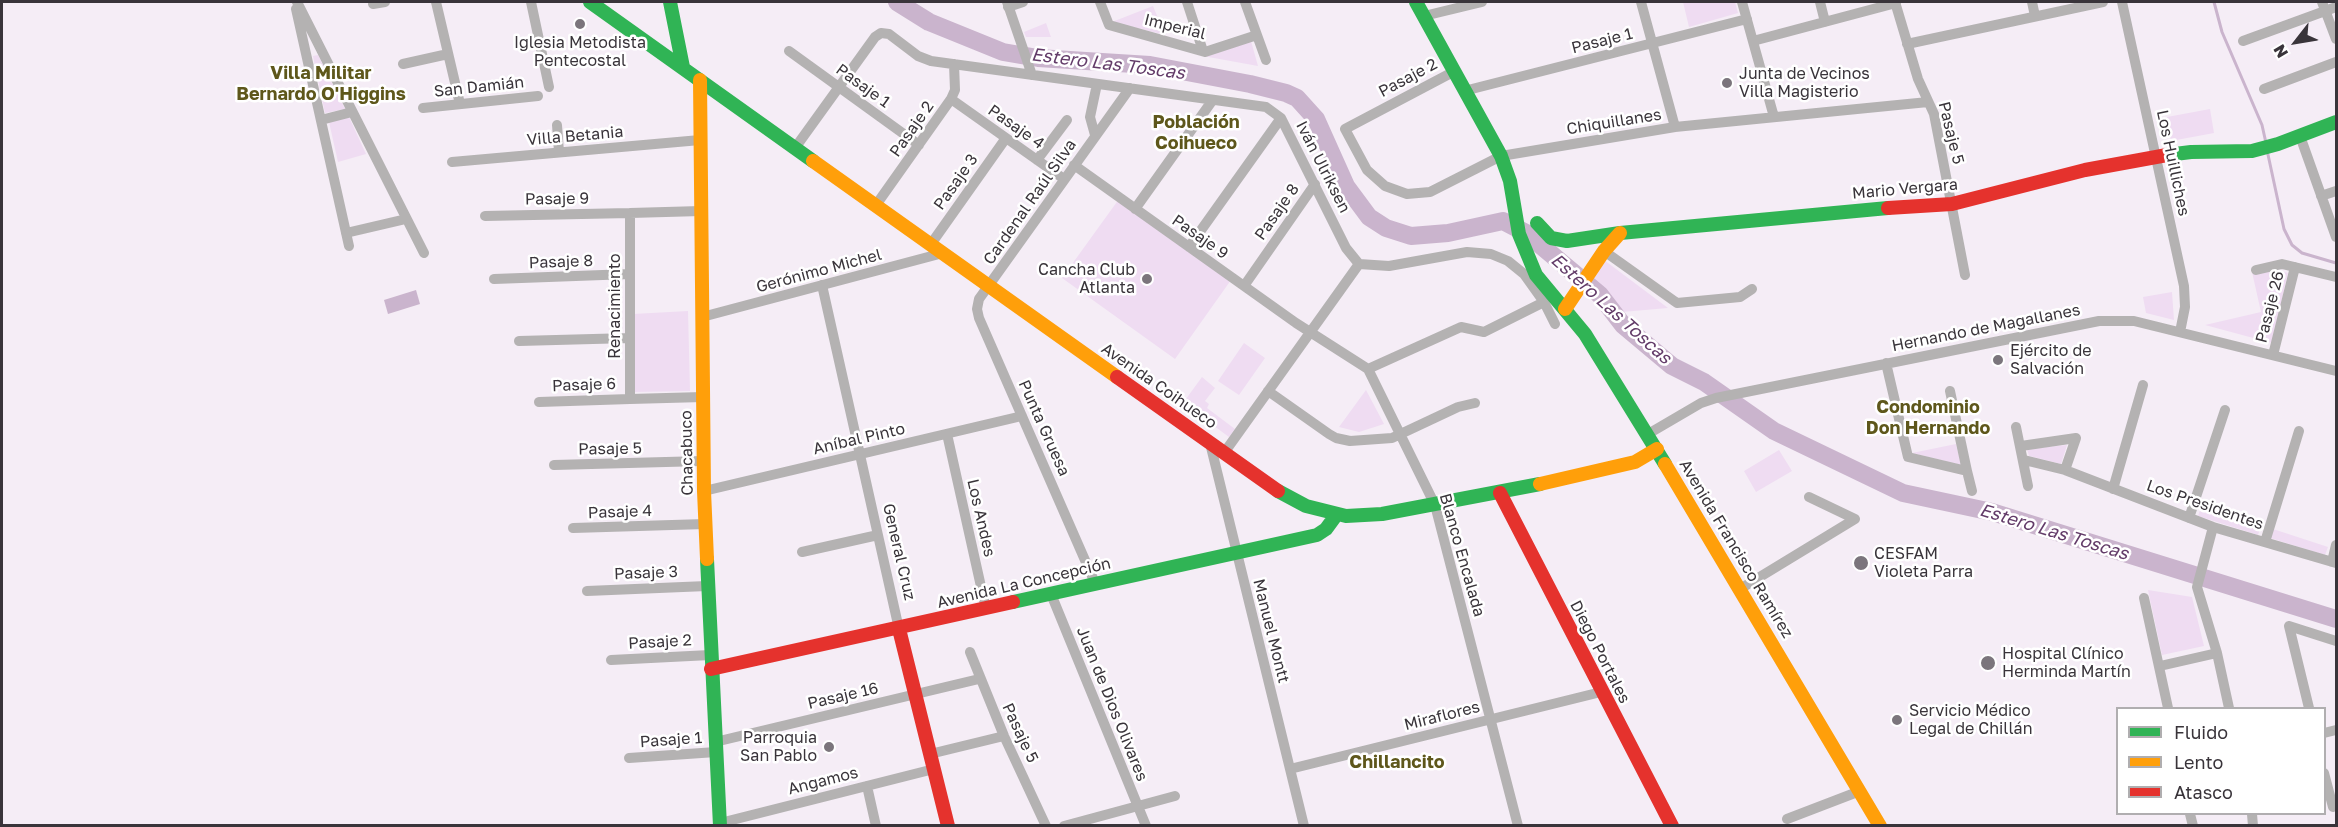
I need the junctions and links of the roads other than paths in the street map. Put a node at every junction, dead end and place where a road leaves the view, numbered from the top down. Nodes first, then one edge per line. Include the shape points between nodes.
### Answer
1 (295, 2) edge
2 (385, 2) edge
3 (436, 2) edge
4 (531, 2) edge
5 (590, 2) edge
6 (670, 2) edge
7 (1023, 2) edge
8 (1100, 2) edge
9 (1187, 2) edge
10 (1245, 2) edge
11 (1416, 2) edge
12 (1482, 2) edge
13 (1641, 2) edge
14 (1742, 2) edge
15 (1820, 2) edge
16 (1895, 2) edge
17 (2032, 2) edge
18 (2103, 2) edge
19 (2122, 2) edge
20 (374, 4) dead end
21 (1007, 4) edge
22 (2331, 7) edge
23 (1424, 16) junction
24 (2035, 16) junction
25 (1747, 19) junction
26 (1826, 22) junction
27 (1257, 35) junction
28 (2337, 39) edge
29 (1753, 41) junction
30 (2243, 41) dead end
31 (1653, 43) junction
32 (1907, 44) junction
33 (789, 51) dead end
34 (1203, 51) junction
35 (448, 54) junction
36 (1266, 60) dead end
37 (2337, 62) edge
38 (403, 64) dead end
39 (954, 64) junction
40 (683, 67) junction
41 (1454, 72) junction
42 (1032, 75) junction
43 (700, 80) junction
44 (1097, 84) junction
45 (549, 87) dead end
46 (839, 87) junction
47 (1130, 88) junction
48 (2264, 89) dead end
49 (1464, 91) junction
50 (538, 96) dead end
51 (951, 99) junction
52 (1212, 101) junction
53 (1928, 102) junction
54 (460, 104) junction
55 (423, 108) dead end
56 (352, 112) junction
57 (1774, 117) junction
58 (1281, 118) junction
59 (321, 120) junction
60 (1067, 120) dead end
61 (2337, 122) edge
62 (557, 125) dead end
63 (1675, 127) junction
64 (1345, 129) joint
65 (1095, 135) junction
66 (2300, 136) junction
67 (1006, 138) junction
68 (700, 140) junction
69 (919, 145) junction
70 (795, 148) junction
71 (559, 152) junction
72 (1501, 156) junction
73 (2156, 157) junction
74 (1037, 160) junction
75 (452, 162) dead end
76 (1074, 165) junction
77 (1064, 179) junction
78 (1315, 184) junction
79 (2337, 191) edge
80 (2322, 196) junction
81 (1952, 204) junction
82 (876, 205) junction
83 (1135, 209) junction
84 (701, 211) junction
85 (630, 213) junction
86 (485, 216) dead end
87 (406, 219) junction
88 (1538, 223) dead end
89 (346, 232) junction
90 (1620, 233) junction
91 (2337, 237) edge
92 (931, 244) junction
93 (349, 246) dead end
94 (1189, 247) junction
95 (1604, 251) junction
96 (423, 253) dead end
97 (943, 253) junction
98 (1359, 264) junction
99 (2295, 267) junction
100 (2256, 270) dead end
101 (630, 274) junction
102 (1965, 275) dead end
103 (2337, 277) edge
104 (494, 279) dead end
105 (822, 285) junction
106 (989, 286) junction
107 (1244, 286) junction
108 (1752, 288) dead end
109 (1548, 299) junction
110 (1565, 309) junction
111 (702, 317) junction
112 (1556, 324) dead end
113 (1311, 331) junction
114 (2180, 332) junction
115 (630, 338) junction
116 (519, 341) dead end
117 (2273, 355) junction
118 (1886, 363) junction
119 (1368, 369) junction
120 (2337, 371) edge
121 (2143, 385) dead end
122 (1268, 391) junction
123 (1950, 391) dead end
124 (703, 397) junction
125 (630, 399) junction
126 (539, 402) dead end
127 (1475, 403) dead end
128 (2224, 410) dead end
129 (1022, 416) junction
130 (2016, 427) dead end
131 (2299, 430) dead end
132 (947, 434) junction
133 (1648, 434) junction
134 (1400, 435) junction
135 (1210, 443) junction
136 (2021, 446) junction
137 (1657, 449) junction
138 (1224, 453) junction
139 (860, 454) junction
140 (2024, 459) junction
141 (703, 461) junction
142 (554, 465) dead end
143 (2065, 470) junction
144 (1967, 471) junction
145 (2028, 486) dead end
146 (2113, 489) junction
147 (704, 491) junction
148 (1972, 491) dead end
149 (1500, 493) junction
150 (1809, 497) dead end
151 (1435, 505) junction
152 (1337, 514) junction
153 (2189, 519) junction
154 (705, 524) junction
155 (2213, 527) junction
156 (573, 528) dead end
157 (878, 535) junction
158 (2265, 542) junction
159 (2337, 545) edge
160 (802, 552) dead end
161 (1237, 553) junction
162 (2334, 563) edge
163 (1095, 583) junction
164 (707, 586) junction
165 (1740, 588) junction
166 (587, 591) dead end
167 (1051, 594) junction
168 (2144, 598) dead end
169 (986, 609) junction
170 (899, 629) junction
171 (2337, 640) edge
172 (970, 652) dead end
173 (2217, 653) junction
174 (611, 660) dead end
175 (710, 662) junction
176 (2160, 666) junction
177 (979, 679) junction
178 (1601, 692) junction
179 (915, 694) junction
180 (2168, 707) edge
181 (2229, 707) edge
182 (2309, 707) edge
183 (1490, 720) junction
184 (1004, 736) junction
185 (715, 747) junction
186 (930, 754) junction
187 (629, 758) dead end
188 (934, 769) junction
189 (1290, 769) junction
190 (2326, 779) edge
191 (867, 786) junction
192 (1860, 791) junction
193 (1175, 796) dead end
194 (1137, 806) junction
195 (2331, 807) edge
196 (1787, 819) dead end
197 (720, 824) edge
198 (876, 825) edge
199 (948, 825) edge
200 (1046, 825) edge
201 (1064, 825) edge
202 (1146, 825) edge
203 (1304, 825) edge
204 (1518, 825) edge
205 (1672, 825) edge
206 (1880, 825) edge

1 - 56 street
1 - 59 street
2 - 20 street
3 - 35 street
4 - 45 street
5 - 40 main road, Avenida Coihueco
6 - 40 main road
7 - 21 street
8 - 34 street, Imperial via 1109,25
9 - 34 street
10 - 27 street
11 - 23 main road, Avenida Francisco Ramírez
12 - 23 street
13 - 31 street
14 - 25 street
15 - 26 street
16 - 26 street
16 - 32 street, Pasaje 5
17 - 24 street
18 - 24 street
19 - 73 street, Los Huilliches
21 - 42 street
22 - 28 street
22 - 30 street
23 - 41 main road, Avenida Francisco Ramírez
24 - 32 street
25 - 29 street
25 - 31 street, Pasaje 1
26 - 29 street
27 - 34 street, Imperial
27 - 36 street
29 - 57 street
31 - 49 street, Pasaje 1
31 - 63 street
32 - 53 street, Pasaje 5
33 - 46 street, Pasaje 1
35 - 38 street
35 - 54 street
37 - 48 street
39 - 42 street, Iván Ulriksen
39 - 46 street, Iván Ulriksen via 924,59 889,34 881,33
39 - 51 street, Pasaje 2 via 955,90
40 - 43 main road, Avenida Coihueco
41 - 49 main road, Avenida Francisco Ramírez
41 - 64 street, Pasaje 2
42 - 44 street, Iván Ulriksen
43 - 68 main road, Chacabuco
43 - 70 main road, Avenida Coihueco
44 - 47 street, Iván Ulriksen
44 - 65 street, Cardenal Raúl Silva via 1090,117
46 - 69 street, Pasaje 1
46 - 70 street
47 - 52 street, Iván Ulriksen
47 - 65 street, Cardenal Raúl Silva
49 - 72 main road, Avenida Francisco Ramírez
50 - 54 street, San Damián
51 - 67 street, Pasaje 4
51 - 69 street, Pasaje 2
52 - 58 street, Iván Ulriksen via 1266,107
52 - 83 street
53 - 57 street, Chiquillanes
53 - 81 street, Pasaje 5 via 1934,114
54 - 55 street, San Damián
56 - 59 street
56 - 87 street
57 - 63 street, Chiquillanes
58 - 78 street, Iván Ulriksen
58 - 94 street
59 - 89 street
60 - 74 street
61 - 66 main road, Mario Vergara
62 - 71 street
63 - 72 street, Chiquillanes
64 - 72 street, Chiquillanes via 1367,170 1385,186 1407,194 1430,192
65 - 76 street, Cardenal Raúl Silva
66 - 73 main road, Mario Vergara via 2252,151
66 - 80 street
67 - 74 street, Pasaje 4
67 - 92 street, Pasaje 3
68 - 71 street, Villa Betania
68 - 84 main road, Chacabuco
69 - 82 street, Pasaje 2
70 - 82 main road, Avenida Coihueco
71 - 75 street, Villa Betania
72 - 109 main road, Avenida Francisco Ramírez via 1510,181 1519,234
73 - 81 main road, Mario Vergara via 2085,170
73 - 114 street, Los Huilliches via 2184,286
74 - 77 street, Pasaje 4
76 - 77 street, Cardenal Raúl Silva
76 - 83 street, Pasaje 9
77 - 106 street, Cardenal Raúl Silva
78 - 98 street, Iván Ulriksen via 1346,248
78 - 107 street, Pasaje 8
79 - 80 street
80 - 91 street
81 - 90 main road, Mario Vergara
81 - 102 street, Pasaje 5
82 - 92 main road, Avenida Coihueco
83 - 94 street, Pasaje 9
84 - 85 street
84 - 111 main road, Chacabuco
85 - 86 street, Pasaje 9
85 - 101 street, Renacimiento
87 - 89 street
87 - 96 street
88 - 90 main road, Mario Vergara via 1547,235 1561,241
89 - 93 street
90 - 95 main road
92 - 97 main road, Avenida Coihueco
94 - 107 street, Pasaje 9
95 - 108 street via 1677,303 1740,297
95 - 110 main road
97 - 105 street, Gerónimo Michel
97 - 106 main road, Avenida Coihueco
98 - 109 street via 1389,266 1467,252 1484,253 1516,267
98 - 113 street
99 - 100 street via 2282,264
99 - 103 street
99 - 117 street, Pasaje 26
101 - 104 street, Pasaje 8
101 - 115 street, Renacimiento
105 - 111 street, Gerónimo Michel
105 - 139 street, General Cruz
106 - 129 street, Punta Gruesa via 979,299 978,314
106 - 135 main road, Avenida Coihueco
107 - 113 street, Pasaje 9
109 - 110 main road, Avenida Francisco Ramírez
109 - 112 street
109 - 119 street via 1484,332 1461,327
110 - 133 main road, Avenida Francisco Ramírez
111 - 124 main road, Chacabuco
113 - 119 street
113 - 122 street
114 - 117 street, Hernando de Magallanes
114 - 118 street, Hernando de Magallanes via 2134,321 2099,321
115 - 116 street
115 - 125 street, Renacimiento
117 - 120 street, Hernando de Magallanes
118 - 133 street, Hernando de Magallanes via 1716,398
118 - 144 street via 1908,457
119 - 134 street, Blanco Encalada
121 - 146 street
122 - 134 street via 1336,438 1386,439
122 - 138 street
123 - 144 street
124 - 125 street
124 - 141 main road, Chacabuco
125 - 126 street, Pasaje 6
127 - 134 street via 1452,409
128 - 153 street
129 - 132 street, Aníbal Pinto
129 - 163 street, Punta Gruesa
130 - 136 street
131 - 158 street
132 - 139 street, Aníbal Pinto
132 - 169 street, Los Andes
133 - 137 main road, Avenida Francisco Ramírez
134 - 151 street, Blanco Encalada
135 - 138 main road, Avenida Coihueco
135 - 161 street, Manuel Montt
136 - 140 street
136 - 143 street via 2076,438
137 - 149 main road, Avenida Coihueco via 1626,466
137 - 165 main road, Avenida Francisco Ramírez
138 - 152 main road, Avenida Coihueco via 1295,501
139 - 147 street, Aníbal Pinto
139 - 157 street, General Cruz
140 - 143 street, Los Presidentes
140 - 145 street
141 - 142 street, Pasaje 5
141 - 147 main road, Chacabuco
143 - 146 street, Los Presidentes
144 - 148 street
146 - 153 street, Los Presidentes
147 - 154 main road, Chacabuco
149 - 151 main road, Avenida Coihueco
149 - 178 main road, Diego Portales
150 - 165 street via 1855,519
151 - 152 main road, Avenida Coihueco via 1370,515
151 - 183 street, Blanco Encalada
152 - 161 main road, Avenida La Concepción via 1326,530 1317,535
153 - 155 street, Los Presidentes
154 - 156 street, Pasaje 4
154 - 164 main road, Chacabuco
155 - 158 street, Los Presidentes
155 - 173 street via 2200,578
157 - 160 street
157 - 170 street, General Cruz
158 - 162 street, Los Presidentes
159 - 162 street
161 - 163 main road, Avenida La Concepción
161 - 189 street, Manuel Montt
163 - 167 main road, Avenida La Concepción
164 - 166 street, Pasaje 3
164 - 175 main road, Chacabuco
165 - 192 main road, Avenida Francisco Ramírez
167 - 169 main road, Avenida La Concepción
167 - 194 street, Juan de Dios Olivares
168 - 176 street
169 - 170 main road, Avenida La Concepción
170 - 175 main road, Avenida La Concepción
170 - 179 main road, General Cruz
171 - 182 street via 2289,626
172 - 177 street, Pasaje 5
173 - 176 street
173 - 181 street
174 - 175 street, Pasaje 2
175 - 185 main road, Chacabuco
176 - 180 street
177 - 179 street, Pasaje 16
177 - 184 street, Pasaje 5
178 - 183 street, Miraflores
178 - 205 main road, Diego Portales
179 - 185 street, Pasaje 16
179 - 186 main road, General Cruz
183 - 189 street, Miraflores
183 - 204 street, Blanco Encalada
184 - 186 street
184 - 200 street, Pasaje 5
185 - 187 street, Pasaje 1
185 - 197 main road, Chacabuco
186 - 188 main road, General Cruz
188 - 191 street, Angamos
188 - 199 main road, General Cruz
189 - 203 street, Manuel Montt
190 - 195 street
191 - 197 street, Angamos
191 - 198 street
192 - 196 street
192 - 206 main road, Avenida Francisco Ramírez
193 - 194 street
194 - 201 street
194 - 202 street, Juan de Dios Olivares

